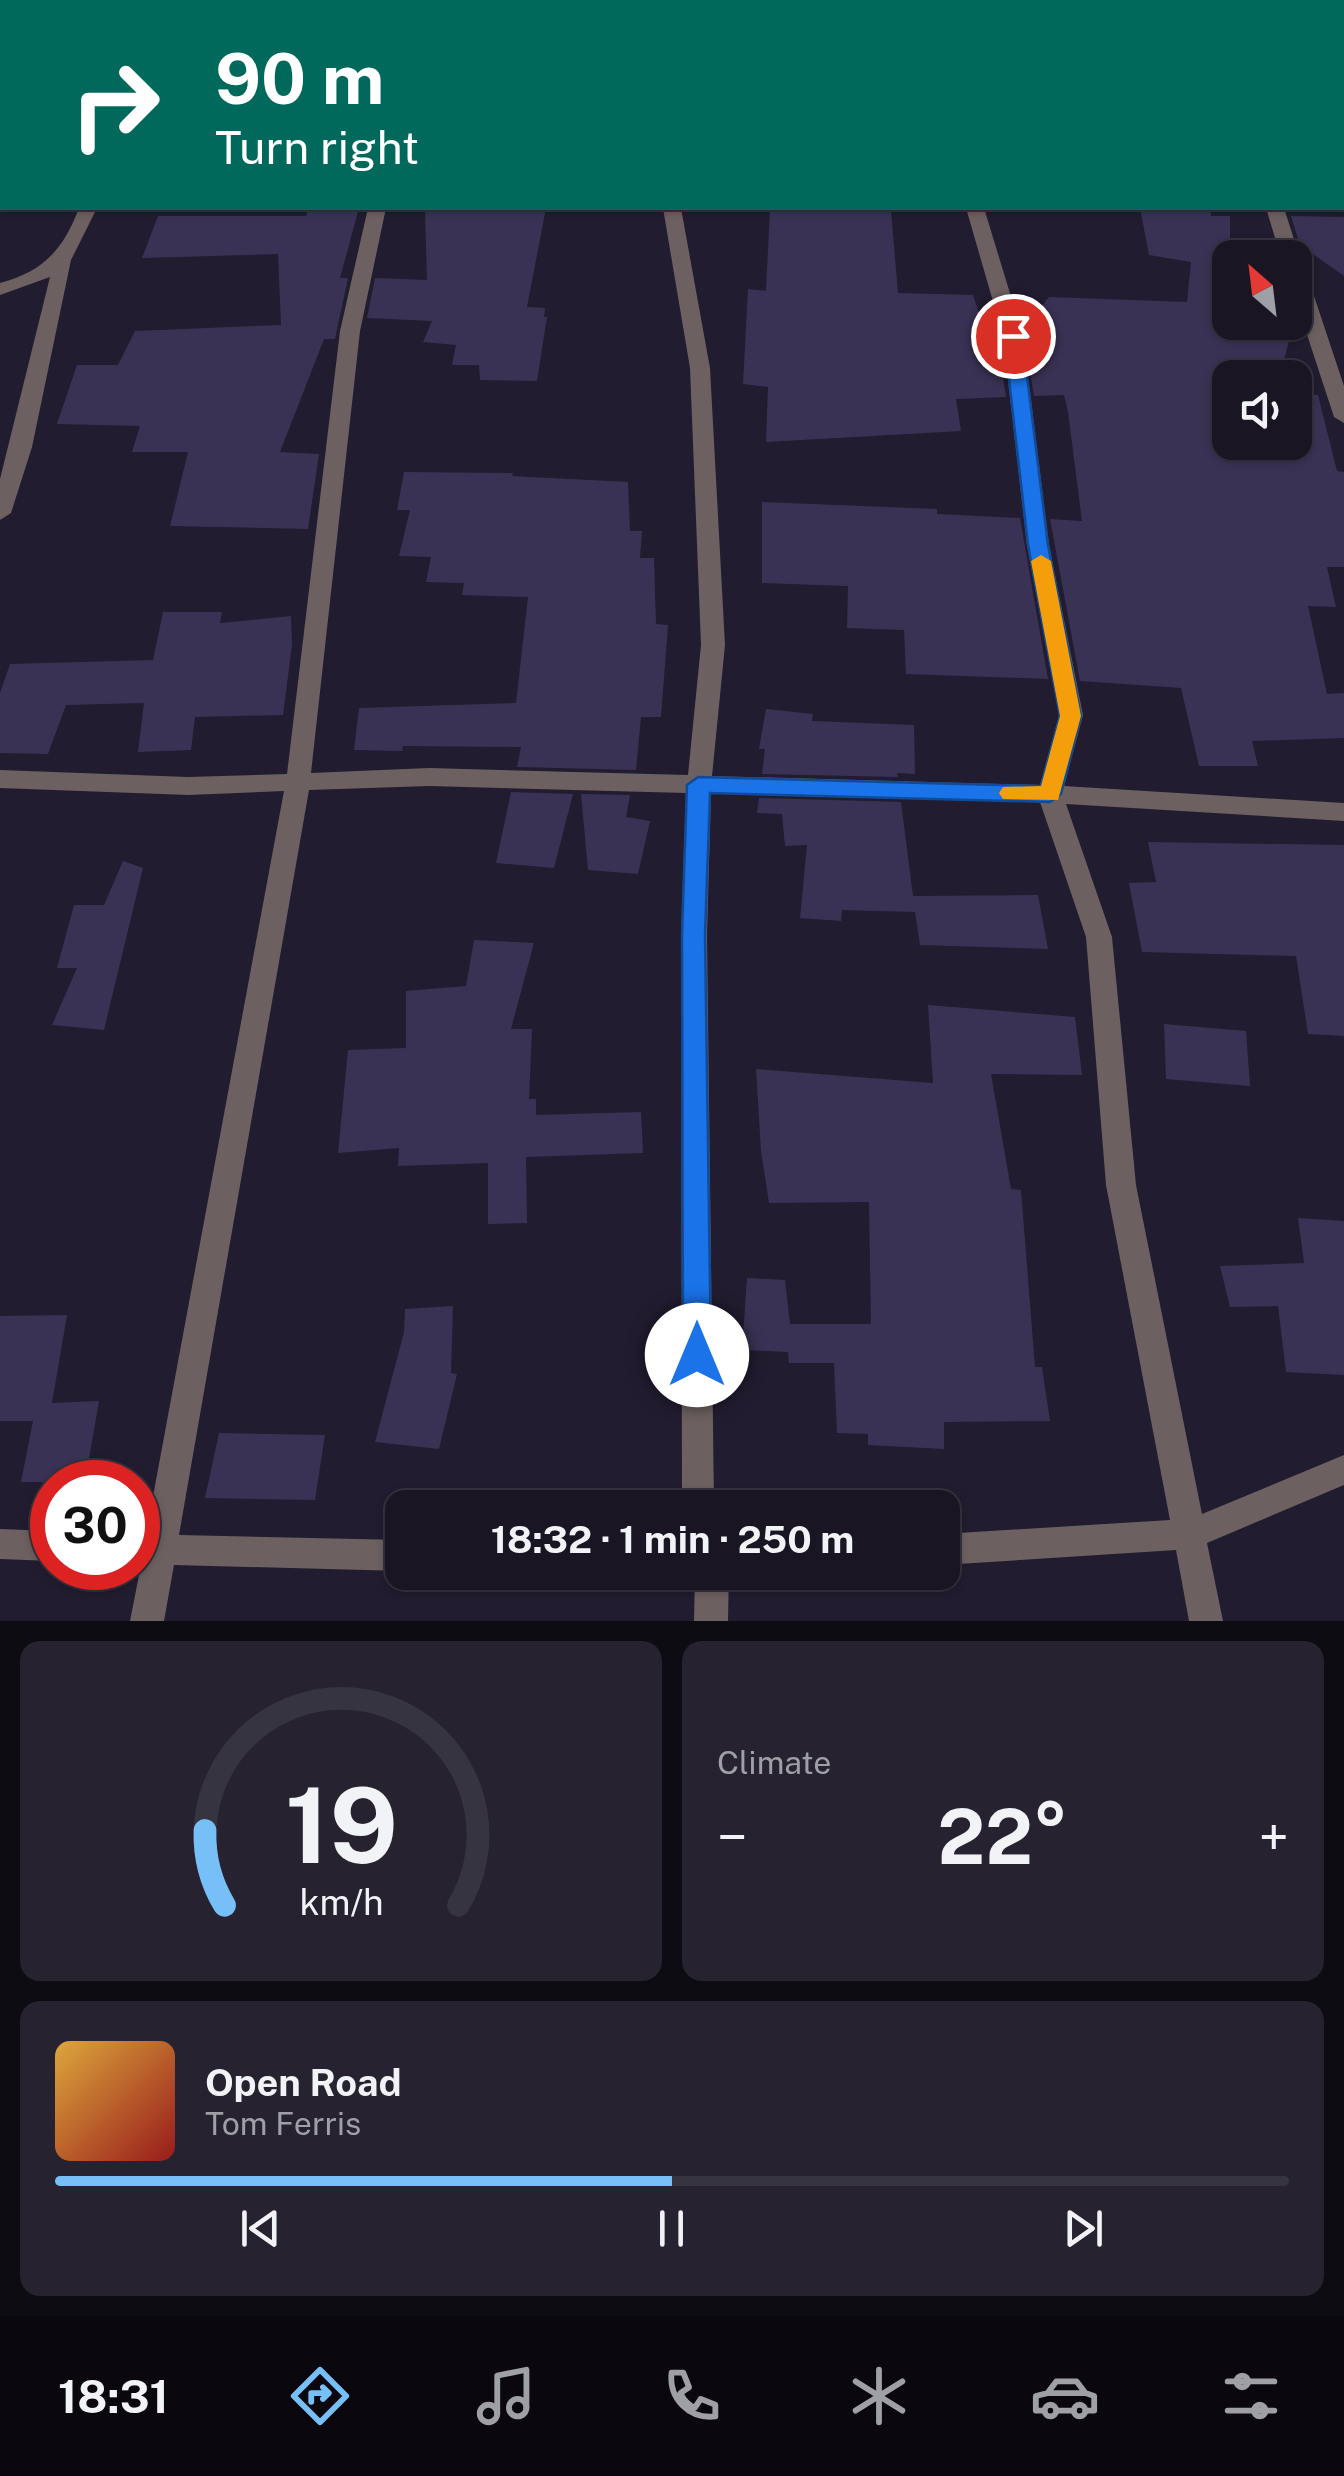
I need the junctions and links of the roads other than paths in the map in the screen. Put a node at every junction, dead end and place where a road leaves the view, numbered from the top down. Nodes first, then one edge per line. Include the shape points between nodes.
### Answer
1 (87, 210) edge
2 (377, 210) edge
3 (672, 210) edge
4 (976, 210) edge
5 (1275, 210) edge
6 (1285, 240) edge
7 (62, 262) junction
8 (0, 289) edge
9 (1312, 320) edge
10 (1344, 417) edge
11 (0, 513) edge
12 (0, 779) edge
13 (298, 782) junction
14 (698, 785) junction
15 (1050, 794) junction
16 (1344, 812) edge
17 (1344, 1470) edge
18 (160, 1484) edge
19 (698, 1490) edge
20 (1192, 1534) junction
21 (0, 1544) edge
22 (30, 1545) edge
23 (960, 1549) edge
24 (160, 1550) edge
25 (385, 1556) edge
26 (147, 1590) edge
27 (712, 1590) edge
28 (147, 1621) edge
29 (712, 1621) edge
30 (1206, 1621) edge

1 - 7 street
2 - 13 street via 350,331
3 - 14 street via 700,368 714,645
4 - 15 street via 1013,336 1038,545 1070,716
5 - 6 street
7 - 8 street via 38,279
7 - 11 street
9 - 10 street
12 - 13 street via 188,786
13 - 14 street via 429,777
13 - 18 street
14 - 15 street
14 - 19 street
15 - 16 street
15 - 20 street via 1099,938 1121,1186
17 - 20 street
20 - 23 street
20 - 30 street
21 - 22 street
24 - 25 street
26 - 28 street
27 - 29 street

